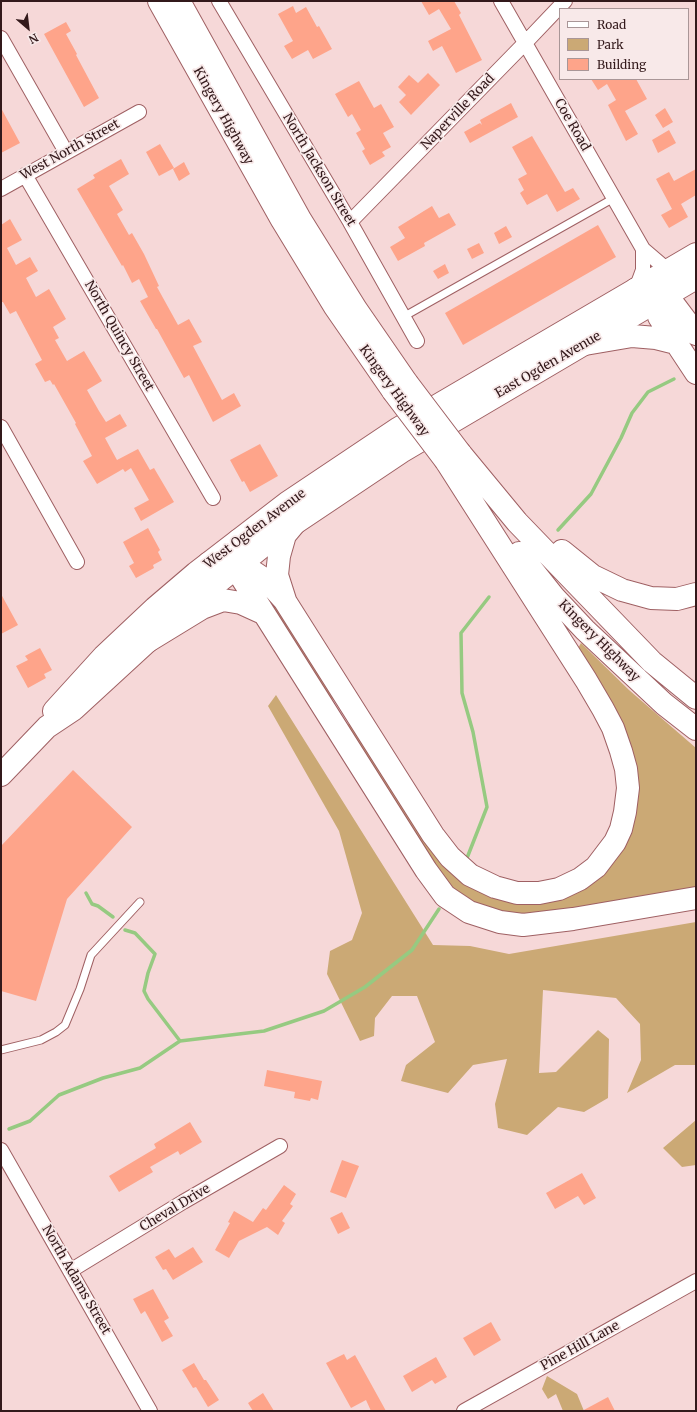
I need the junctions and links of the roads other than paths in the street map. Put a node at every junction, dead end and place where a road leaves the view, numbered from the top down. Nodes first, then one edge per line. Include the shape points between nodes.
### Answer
1 (159, 1) edge
2 (179, 1) edge
3 (219, 1) edge
4 (501, 1) edge
5 (565, 1) edge
6 (1, 38) edge
7 (525, 43) junction
8 (139, 112) dead end
9 (66, 152) junction
10 (26, 175) junction
11 (1, 189) edge
12 (614, 198) junction
13 (350, 222) junction
14 (643, 250) junction
15 (696, 254) edge
16 (668, 271) junction
17 (696, 278) edge
18 (636, 289) junction
19 (661, 298) junction
20 (403, 317) junction
21 (696, 334) edge
22 (417, 341) dead end
23 (676, 343) junction
24 (585, 344) junction
25 (497, 371) joint
26 (696, 373) edge
27 (400, 387) junction
28 (1, 427) edge
29 (400, 452) joint
30 (453, 457) junction
31 (213, 498) dead end
32 (295, 523) junction
33 (239, 540) junction
34 (77, 562) dead end
35 (209, 563) junction
36 (239, 566) junction
37 (696, 594) edge
38 (285, 601) junction
39 (263, 613) junction
40 (148, 641) junction
41 (696, 698) edge
42 (47, 727) junction
43 (696, 730) edge
44 (1, 775) edge
45 (696, 898) edge
46 (140, 902) dead end
47 (1, 1050) edge
48 (280, 1146) dead end
49 (1, 1150) edge
50 (70, 1271) junction
51 (696, 1281) edge
52 (150, 1411) edge
53 (464, 1411) edge

1 - 27 main road, Kingery Highway via 282,220 335,307
2 - 27 main road, Kingery Highway via 300,219 356,309
3 - 13 street, North Jackson Street
4 - 7 street, Coe Road
5 - 7 street, Naperville Road
6 - 9 street
7 - 12 street, Coe Road
7 - 13 street, Naperville Road
8 - 9 street, West North Street
9 - 10 street, West North Street
10 - 11 street, West North Street
10 - 31 street, North Quincy Street
12 - 14 street, Coe Road
12 - 20 lane
13 - 20 street, North Jackson Street
14 - 16 street, Coe Road
14 - 18 street via 642,270
15 - 16 main road, East Ogden Avenue
16 - 18 main road, East Ogden Avenue
16 - 19 main road via 661,290
17 - 19 main road, East Ogden Avenue
18 - 19 main road
18 - 25 main road, East Ogden Avenue
19 - 21 main road via 674,306
19 - 23 main road via 660,317
19 - 24 main road, East Ogden Avenue
20 - 22 street, North Jackson Street
23 - 24 main road via 632,336
23 - 26 main road
24 - 29 main road, East Ogden Avenue
25 - 33 main road, West Ogden Avenue via 399,428 287,503
27 - 30 main road, Kingery Highway, bridge
28 - 34 street
29 - 32 main road, West Ogden Avenue
30 - 37 main road via 507,490 540,530 593,576 622,590 651,598 678,599
30 - 38 main road via 604,709 621,751 628,788 625,812 615,842 596,867 580,879 559,889 539,893 517,893 494,888 470,875 450,857 433,835
30 - 41 main road, Kingery Highway via 652,662
30 - 43 main road, Kingery Highway via 554,597 585,630
32 - 36 main road, West Ogden Avenue
32 - 38 main road via 285,535 279,556 277,575
33 - 35 main road, West Ogden Avenue
33 - 36 main road
35 - 36 main road
35 - 42 main road, West Ogden Avenue via 155,608 104,656 54,709
36 - 38 main road via 259,575
36 - 39 main road via 243,580
36 - 40 main road, West Ogden Avenue
39 - 40 main road via 241,603 223,600 202,608
39 - 45 main road via 426,870 445,896 469,912 500,922 523,925
40 - 42 main road, West Ogden Avenue via 74,709
42 - 44 main road, West Ogden Avenue
46 - 47 lane via 91,955 65,1025 41,1040
48 - 50 street, Cheval Drive
49 - 50 street, North Adams Street
50 - 52 street, North Adams Street
51 - 53 street, Pine Hill Lane

